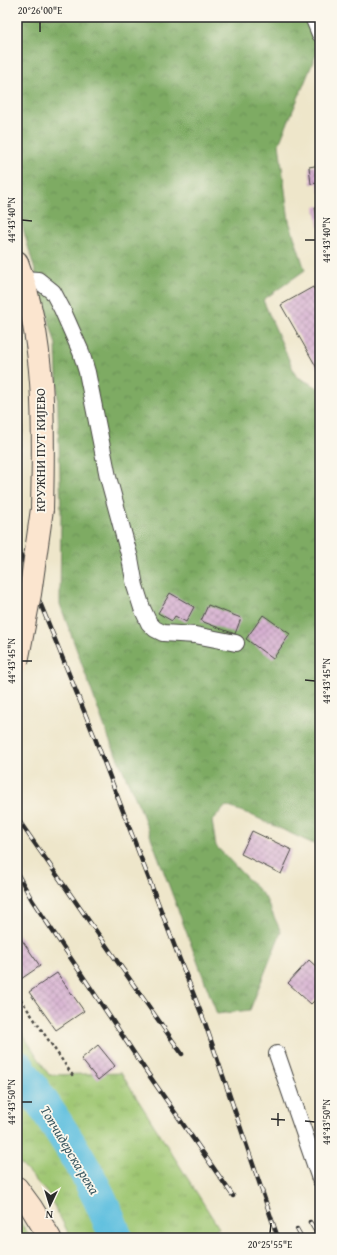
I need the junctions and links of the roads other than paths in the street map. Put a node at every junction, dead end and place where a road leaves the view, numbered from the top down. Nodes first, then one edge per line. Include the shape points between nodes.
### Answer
1 (314, 17) edge
2 (320, 34) edge
3 (20, 271) edge
4 (236, 643) dead end
5 (17, 662) edge
6 (277, 1054) dead end
7 (320, 1179) edge
8 (17, 1188) edge
9 (50, 1238) edge

1 - 2 street
3 - 4 street via 38,280 53,292 81,352 135,586 149,623 163,633 195,635
3 - 5 main road, КРУЖНИ ПУТ КИЈЕВО, bridge via 34,325 38,354 43,473 42,509
6 - 7 street
8 - 9 main road

